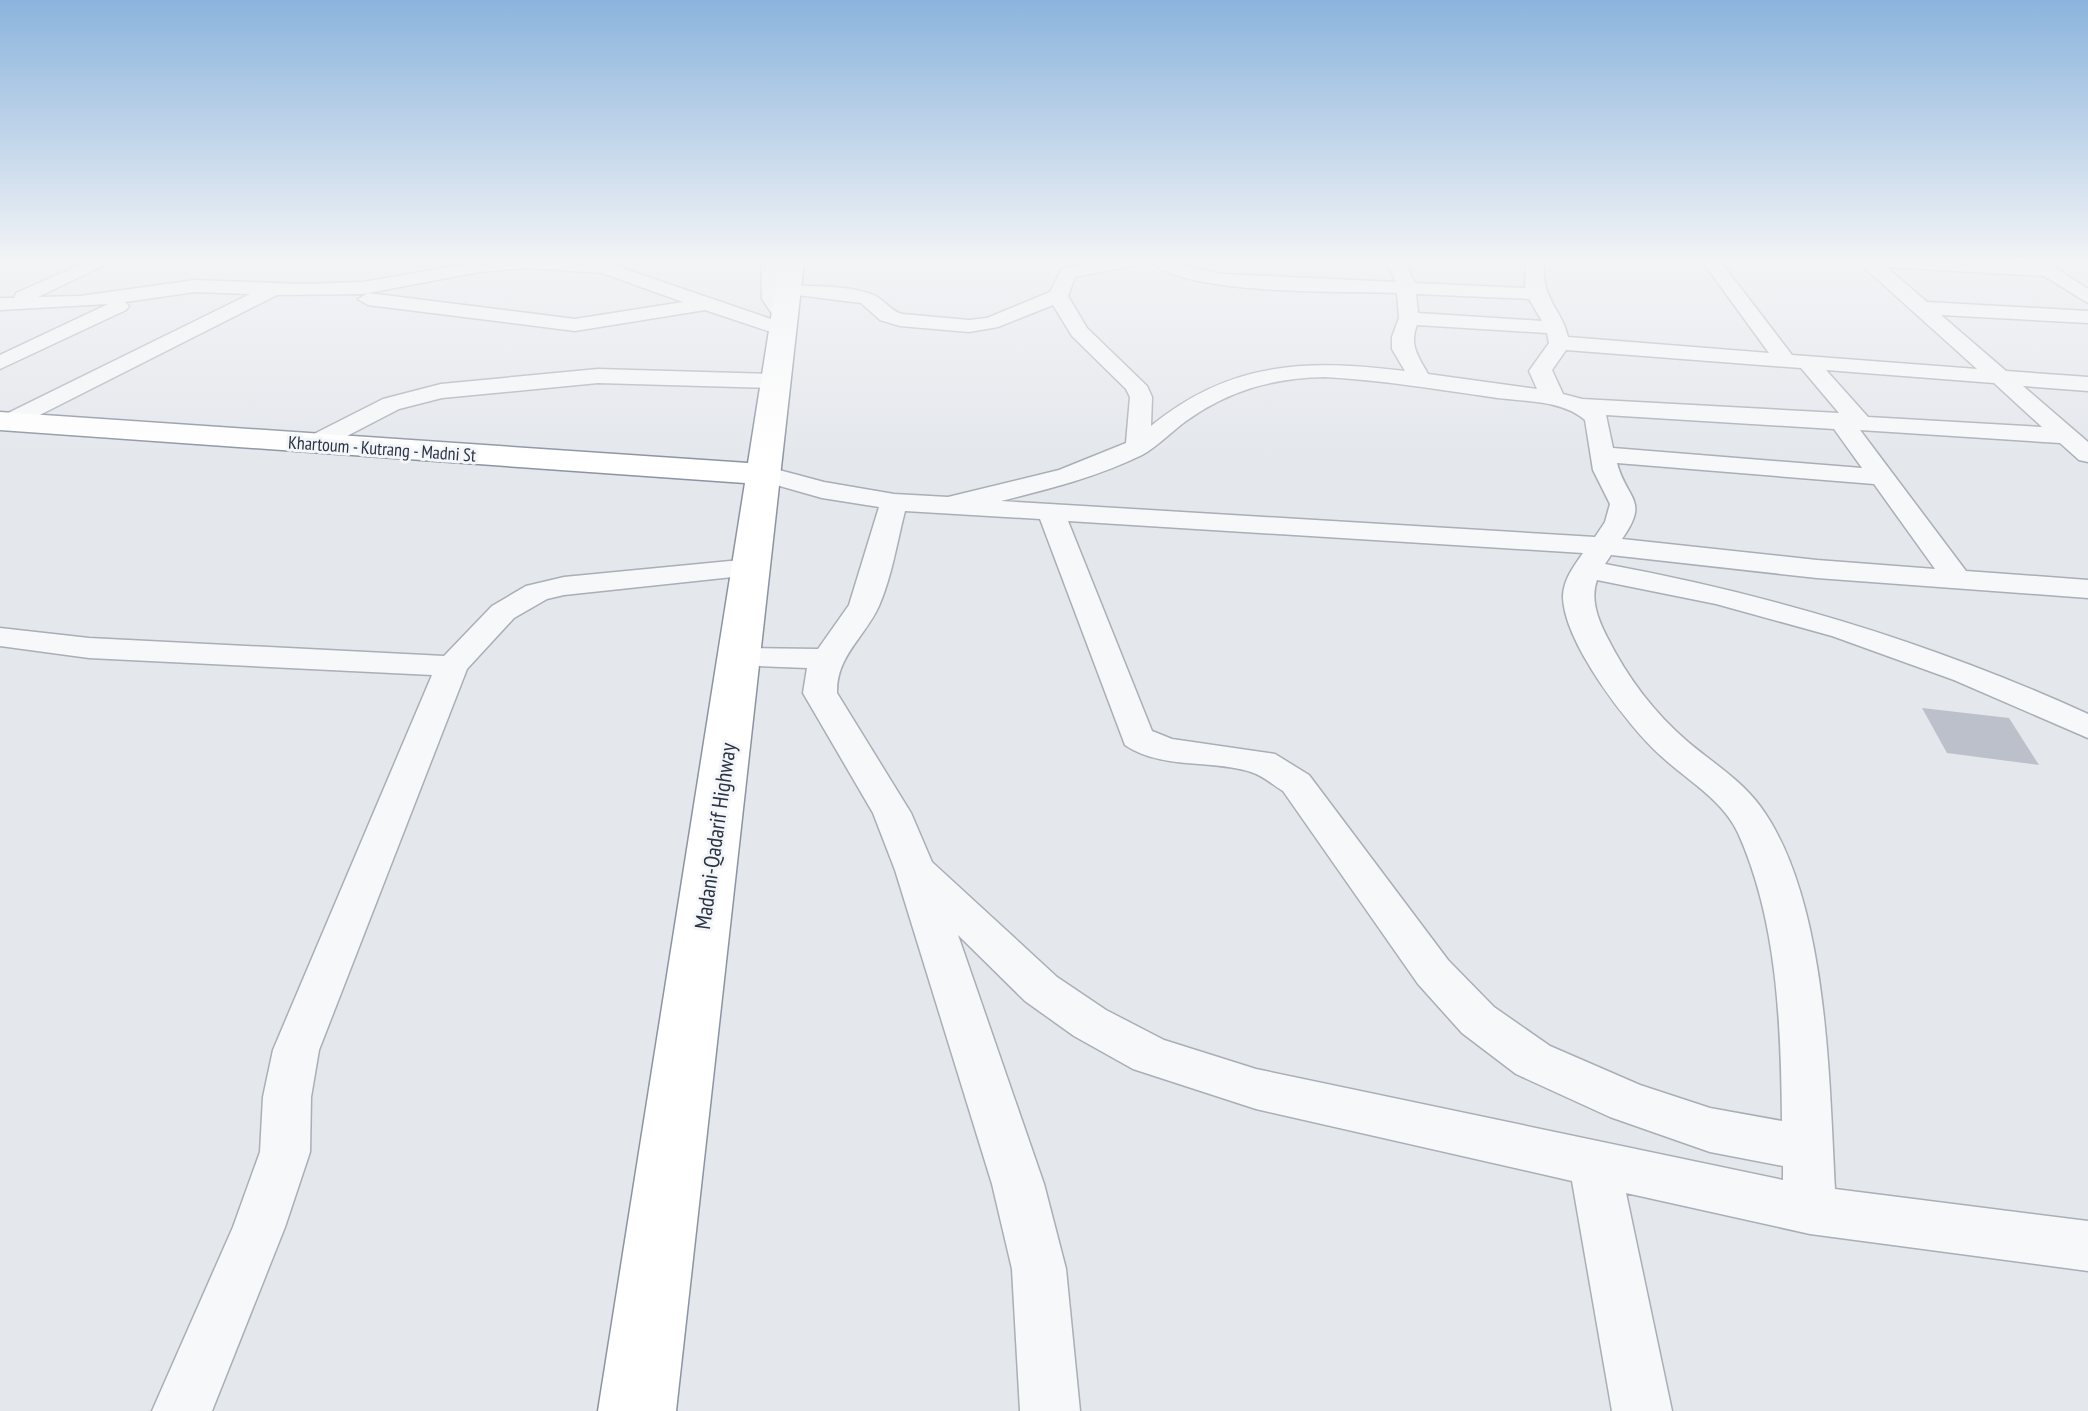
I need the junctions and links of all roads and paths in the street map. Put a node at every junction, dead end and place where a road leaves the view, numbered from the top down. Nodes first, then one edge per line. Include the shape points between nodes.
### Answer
1 (75, 327) edge
2 (197, 327) edge
3 (574, 327) edge
4 (781, 327) edge
5 (1075, 327) edge
6 (1406, 327) edge
7 (1482, 327) edge
8 (1553, 327) edge
9 (1768, 327) edge
10 (1943, 327) edge
11 (1558, 336) junction
12 (1796, 360) junction
13 (0, 363) edge
14 (557, 365) junction
15 (2001, 377) junction
16 (776, 381) junction
17 (1421, 381) junction
18 (2088, 384) edge
19 (1555, 399) junction
20 (1581, 406) junction
21 (4, 421) edge
22 (1850, 421) junction
23 (2067, 436) junction
24 (313, 444) junction
25 (1138, 446) junction
26 (1604, 455) junction
27 (2088, 455) edge
28 (764, 474) junction
29 (1882, 477) junction
30 (894, 502) junction
31 (950, 505) junction
32 (1051, 512) junction
33 (1595, 558) junction
34 (751, 568) junction
35 (1957, 579) junction
36 (2088, 589) edge
37 (0, 637) edge
38 (739, 658) junction
39 (826, 659) junction
40 (452, 666) junction
41 (2088, 727) edge
42 (915, 870) junction
43 (1807, 1148) junction
44 (1594, 1163) junction
45 (1810, 1210) junction
46 (2088, 1246) edge
47 (182, 1411) edge
48 (637, 1411) edge
49 (1050, 1411) edge
50 (1642, 1411) edge

1 - 13 street
2 - 21 street
3 - 14 street
4 - 16 highway, Madani-Qadarif Highway
5 - 25 street via 1136,386 1141,397
6 - 17 street via 1403,349
7 - 11 street
8 - 11 street
9 - 12 street
10 - 15 street
11 - 12 street
11 - 19 street via 1538,375
12 - 15 street
12 - 22 street
14 - 16 street via 598,376
14 - 24 street via 414,396
15 - 18 street
15 - 23 street
16 - 28 highway, Madani-Qadarif Highway
17 - 19 street
17 - 25 street via 1327,372 1262,377 1218,391
19 - 20 street
20 - 22 street
20 - 26 street via 1597,418
21 - 24 highway, Khartoum - Kutrang - Madni St
22 - 23 street
22 - 29 street
23 - 27 street
24 - 28 highway, Khartoum - Kutrang - Madni St
25 - 31 street via 1078,472
26 - 29 street
26 - 33 street via 1623,508
28 - 30 street
28 - 34 highway, Madani-Qadarif Highway
29 - 35 street
30 - 31 street
30 - 39 street via 859,616
31 - 32 street
32 - 33 street
32 - 43 street via 1137,737 1172,750 1262,762 1296,783 1433,972 1478,1020 1533,1060 1627,1102 1710,1130
33 - 35 street
33 - 41 street via 1827,622 1930,657
33 - 43 street via 1578,584 1579,608 1606,667 1629,701 1746,814 1763,845 1783,903 1799,977
34 - 38 highway, Madani-Qadarif Highway
34 - 40 street via 537,592 503,612
35 - 36 street
37 - 40 street via 89,648
38 - 39 street
38 - 48 highway, Madani-Qadarif Highway
39 - 42 street via 818,677 820,693 892,813
40 - 47 street via 301,1036 287,1097 285,1152
42 - 44 street via 1041,989 1150,1055 1256,1089
42 - 49 street via 1018,1184 1039,1269
43 - 45 street
44 - 45 street
44 - 50 street
45 - 46 street

